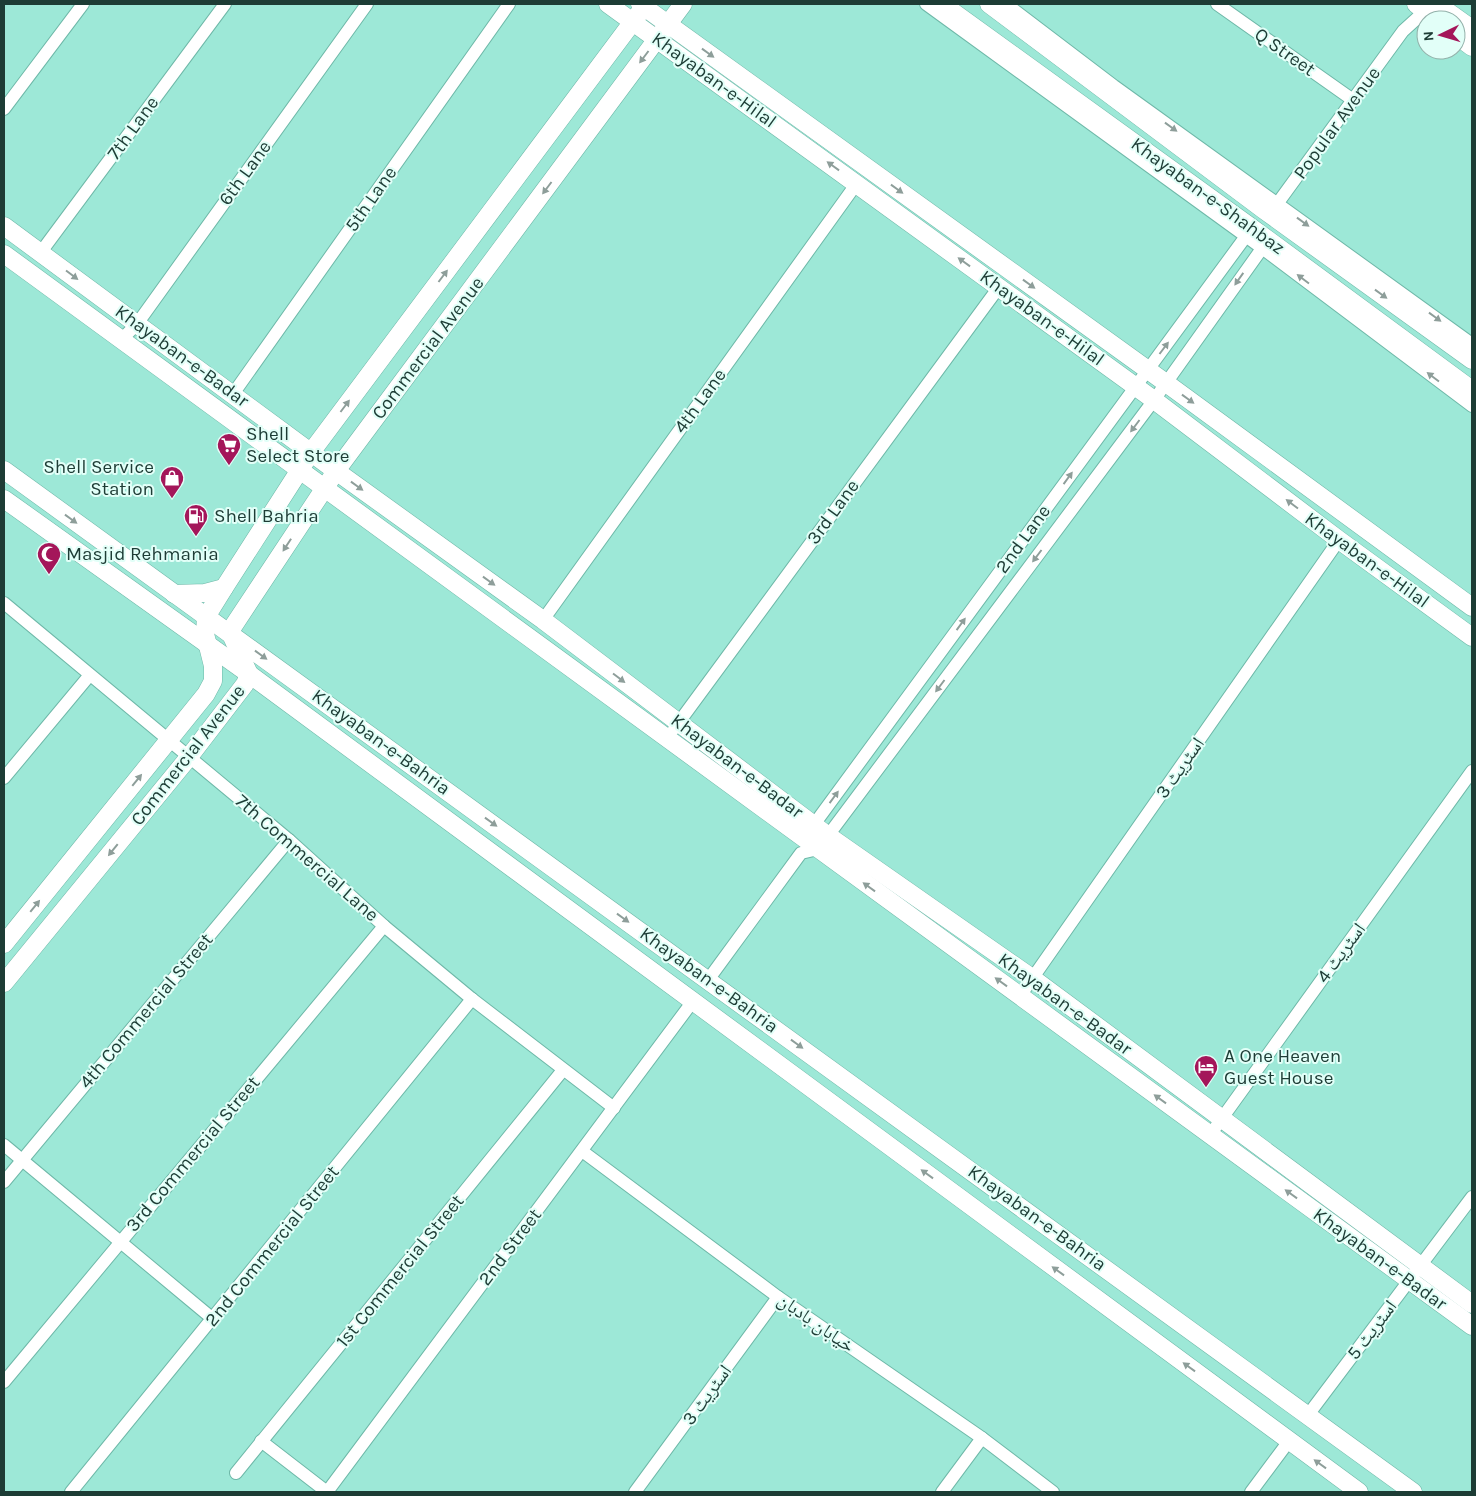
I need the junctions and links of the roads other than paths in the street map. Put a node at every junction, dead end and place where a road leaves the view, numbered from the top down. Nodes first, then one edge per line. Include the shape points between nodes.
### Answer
1 (83, 4) edge
2 (225, 4) edge
3 (367, 4) edge
4 (508, 4) edge
5 (608, 4) edge
6 (683, 4) edge
7 (926, 4) edge
8 (942, 4) edge
9 (989, 4) edge
10 (1006, 4) edge
11 (1217, 4) edge
12 (643, 5) edge
13 (1426, 8) edge
14 (632, 22) junction
15 (668, 24) junction
16 (1472, 29) edge
17 (658, 39) junction
18 (1353, 100) junction
19 (4, 109) edge
20 (857, 183) junction
21 (1274, 209) junction
22 (4, 226) edge
23 (1249, 233) junction
24 (1265, 244) junction
25 (41, 252) junction
26 (4, 254) edge
27 (999, 287) junction
28 (137, 324) junction
29 (121, 340) junction
30 (1472, 344) edge
31 (1472, 360) edge
32 (1147, 370) junction
33 (1166, 383) junction
34 (1135, 387) junction
35 (1472, 390) edge
36 (232, 394) junction
37 (1154, 400) junction
38 (1472, 406) edge
39 (312, 451) junction
40 (4, 470) edge
41 (300, 470) junction
42 (336, 471) junction
43 (324, 488) junction
44 (4, 499) edge
45 (1340, 540) junction
46 (224, 588) junction
47 (174, 594) junction
48 (4, 604) edge
49 (1472, 607) edge
50 (206, 617) junction
51 (543, 620) junction
52 (230, 632) junction
53 (1472, 636) edge
54 (208, 646) junction
55 (249, 674) junction
56 (89, 676) junction
57 (679, 722) junction
58 (668, 738) junction
59 (170, 740) junction
60 (189, 757) junction
61 (1472, 770) edge
62 (4, 778) edge
63 (474, 809) junction
64 (460, 830) junction
65 (289, 840) junction
66 (813, 840) junction
67 (384, 926) junction
68 (4, 944) edge
69 (1032, 978) junction
70 (708, 980) junction
71 (4, 983) edge
72 (1020, 996) junction
73 (472, 998) junction
74 (693, 1001) junction
75 (563, 1070) junction
76 (614, 1108) junction
77 (1221, 1120) junction
78 (1210, 1134) junction
79 (4, 1145) edge
80 (582, 1151) junction
81 (22, 1160) junction
82 (4, 1182) edge
83 (1472, 1197) edge
84 (120, 1241) junction
85 (1415, 1274) junction
86 (778, 1297) junction
87 (1472, 1304) edge
88 (213, 1319) junction
89 (1472, 1326) edge
90 (4, 1382) edge
91 (1308, 1415) junction
92 (982, 1438) junction
93 (261, 1441) junction
94 (1289, 1441) junction
95 (236, 1472) dead end
96 (71, 1492) edge
97 (327, 1492) edge
98 (636, 1492) edge
99 (942, 1492) edge
100 (1053, 1492) edge
101 (1251, 1492) edge
102 (1359, 1492) edge
103 (1412, 1492) edge

1 - 19 street
2 - 25 street, 7th Lane
3 - 28 street, 6th Lane
4 - 36 street, 5th Lane
5 - 14 main road, Khayaban-e-Hilal
6 - 15 main road, Commercial Avenue
7 - 23 street
8 - 23 main road, Khayaban-e-Shahbaz
9 - 21 main road, Khayaban-e-Shahbaz
10 -> 21 street
11 - 18 street, Q Street
12 - 14 main road, Commercial Avenue
12 - 15 main road
13 - 16 main road
13 - 18 street, Popular Avenue via 1403,32
14 - 17 main road, Khayaban-e-Hilal
39 -> 14 main road, Commercial Avenue
15 - 17 main road, Commercial Avenue
15 -> 32 main road
20 -> 17 main road, Khayaban-e-Hilal
17 -> 42 main road, Commercial Avenue
18 - 21 street, Popular Avenue
27 -> 20 main road, Khayaban-e-Hilal
20 - 51 street, 4th Lane
21 -> 30 street
21 -> 31 main road, Khayaban-e-Shahbaz
22 - 25 main road, Khayaban-e-Badar
23 - 24 main road, Khayaban-e-Shahbaz
32 -> 23 street, 2nd Lane
24 -> 33 street
24 - 35 main road, Khayaban-e-Shahbaz
38 -> 24 street
25 -> 28 main road, Khayaban-e-Badar
26 - 29 main road, Khayaban-e-Badar
27 - 34 main road, Khayaban-e-Hilal
27 - 57 street, 3rd Lane
28 - 29 street, 6th Lane
28 - 36 main road, Khayaban-e-Badar
29 - 41 main road, Khayaban-e-Badar
32 - 33 main road
32 - 34 street, 2nd Lane
33 - 37 street
33 -> 49 main road
34 - 37 main road, Khayaban-e-Hilal
66 -> 34 street, 2nd Lane
36 - 39 main road, Khayaban-e-Badar
45 -> 37 main road, Khayaban-e-Hilal
37 -> 66 street
39 - 41 main road, Commercial Avenue
39 - 42 main road, Khayaban-e-Badar
40 -> 47 main road, Khayaban-e-Bahria
41 - 43 main road, Khayaban-e-Badar
41 - 46 main road, Commercial Avenue
42 - 43 main road, Commercial Avenue
42 -> 51 main road, Khayaban-e-Badar
43 -> 52 main road, Commercial Avenue
43 - 58 main road, Khayaban-e-Badar
44 - 54 main road, Khayaban-e-Bahria
45 - 53 main road, Khayaban-e-Hilal
45 - 69 street, اسٹریٹ 3
46 - 47 main road via 198,594
46 - 50 main road, Commercial Avenue
47 - 50 main road, Khayaban-e-Bahria
48 - 56 street, 7th Commercial Lane
50 - 52 main road, Khayaban-e-Bahria
50 - 54 main road, Commercial Avenue
51 -> 57 main road, Khayaban-e-Badar
52 - 55 main road, Commercial Avenue
52 -> 63 main road, Khayaban-e-Bahria
54 - 55 main road, Khayaban-e-Bahria
54 - 59 main road, Commercial Avenue via 213,666 211,686
55 - 60 main road, Commercial Avenue via 245,684
55 - 64 main road, Khayaban-e-Bahria
56 - 59 street, 7th Commercial Lane
56 - 62 street
57 - 58 street, 3rd Lane
57 - 66 main road, Khayaban-e-Badar
58 - 66 main road, Khayaban-e-Badar
59 - 60 street, 7th Commercial Lane
68 -> 59 main road, Commercial Avenue
60 - 65 street, 7th Commercial Lane
60 -> 71 main road, Commercial Avenue
61 - 77 street, اسٹریٹ 4
63 - 64 main road
63 -> 70 main road, Khayaban-e-Bahria
64 - 74 main road, Khayaban-e-Bahria
65 - 67 street, 7th Commercial Lane
65 - 81 street, 4th Commercial Street
66 - 69 main road, Khayaban-e-Badar
66 - 70 street
72 -> 66 main road, Khayaban-e-Badar
67 - 73 street, 7th Commercial Lane
67 - 84 street, 3rd Commercial Street
69 - 72 street, اسٹریٹ 3
69 - 77 main road, Khayaban-e-Badar
70 -> 91 main road, Khayaban-e-Bahria
78 -> 72 main road, Khayaban-e-Badar
73 - 75 street, 7th Commercial Lane
73 - 88 street, 2nd Commercial Street
74 - 76 street, 2nd Street
94 -> 74 main road, Khayaban-e-Bahria
75 - 76 street, 7th Commercial Lane
75 - 93 street, 1st Commercial Street
76 - 80 street, 2nd Street
77 - 78 street, اسٹریٹ 4
77 - 85 main road, Khayaban-e-Badar
85 -> 78 main road, Khayaban-e-Badar
79 - 81 street
80 - 86 street, خیابان بادبان
80 - 97 street, 2nd Street
81 - 82 street, 4th Commercial Street
81 - 84 street
83 - 85 street, اسٹریٹ 5
84 - 88 street
84 - 90 street, 3rd Commercial Street
85 - 87 main road, Khayaban-e-Badar
85 - 89 main road, Khayaban-e-Badar
85 - 91 street, اسٹریٹ 5
86 - 92 street, خیابان بادبان
86 - 98 street, اسٹریٹ 3
88 - 96 street, 2nd Commercial Street
91 - 103 main road, Khayaban-e-Bahria
92 - 99 street
92 - 100 street, خیابان بادبان
93 - 95 street, 1st Commercial Street
93 - 97 street
94 - 101 street
102 -> 94 main road, Khayaban-e-Bahria

